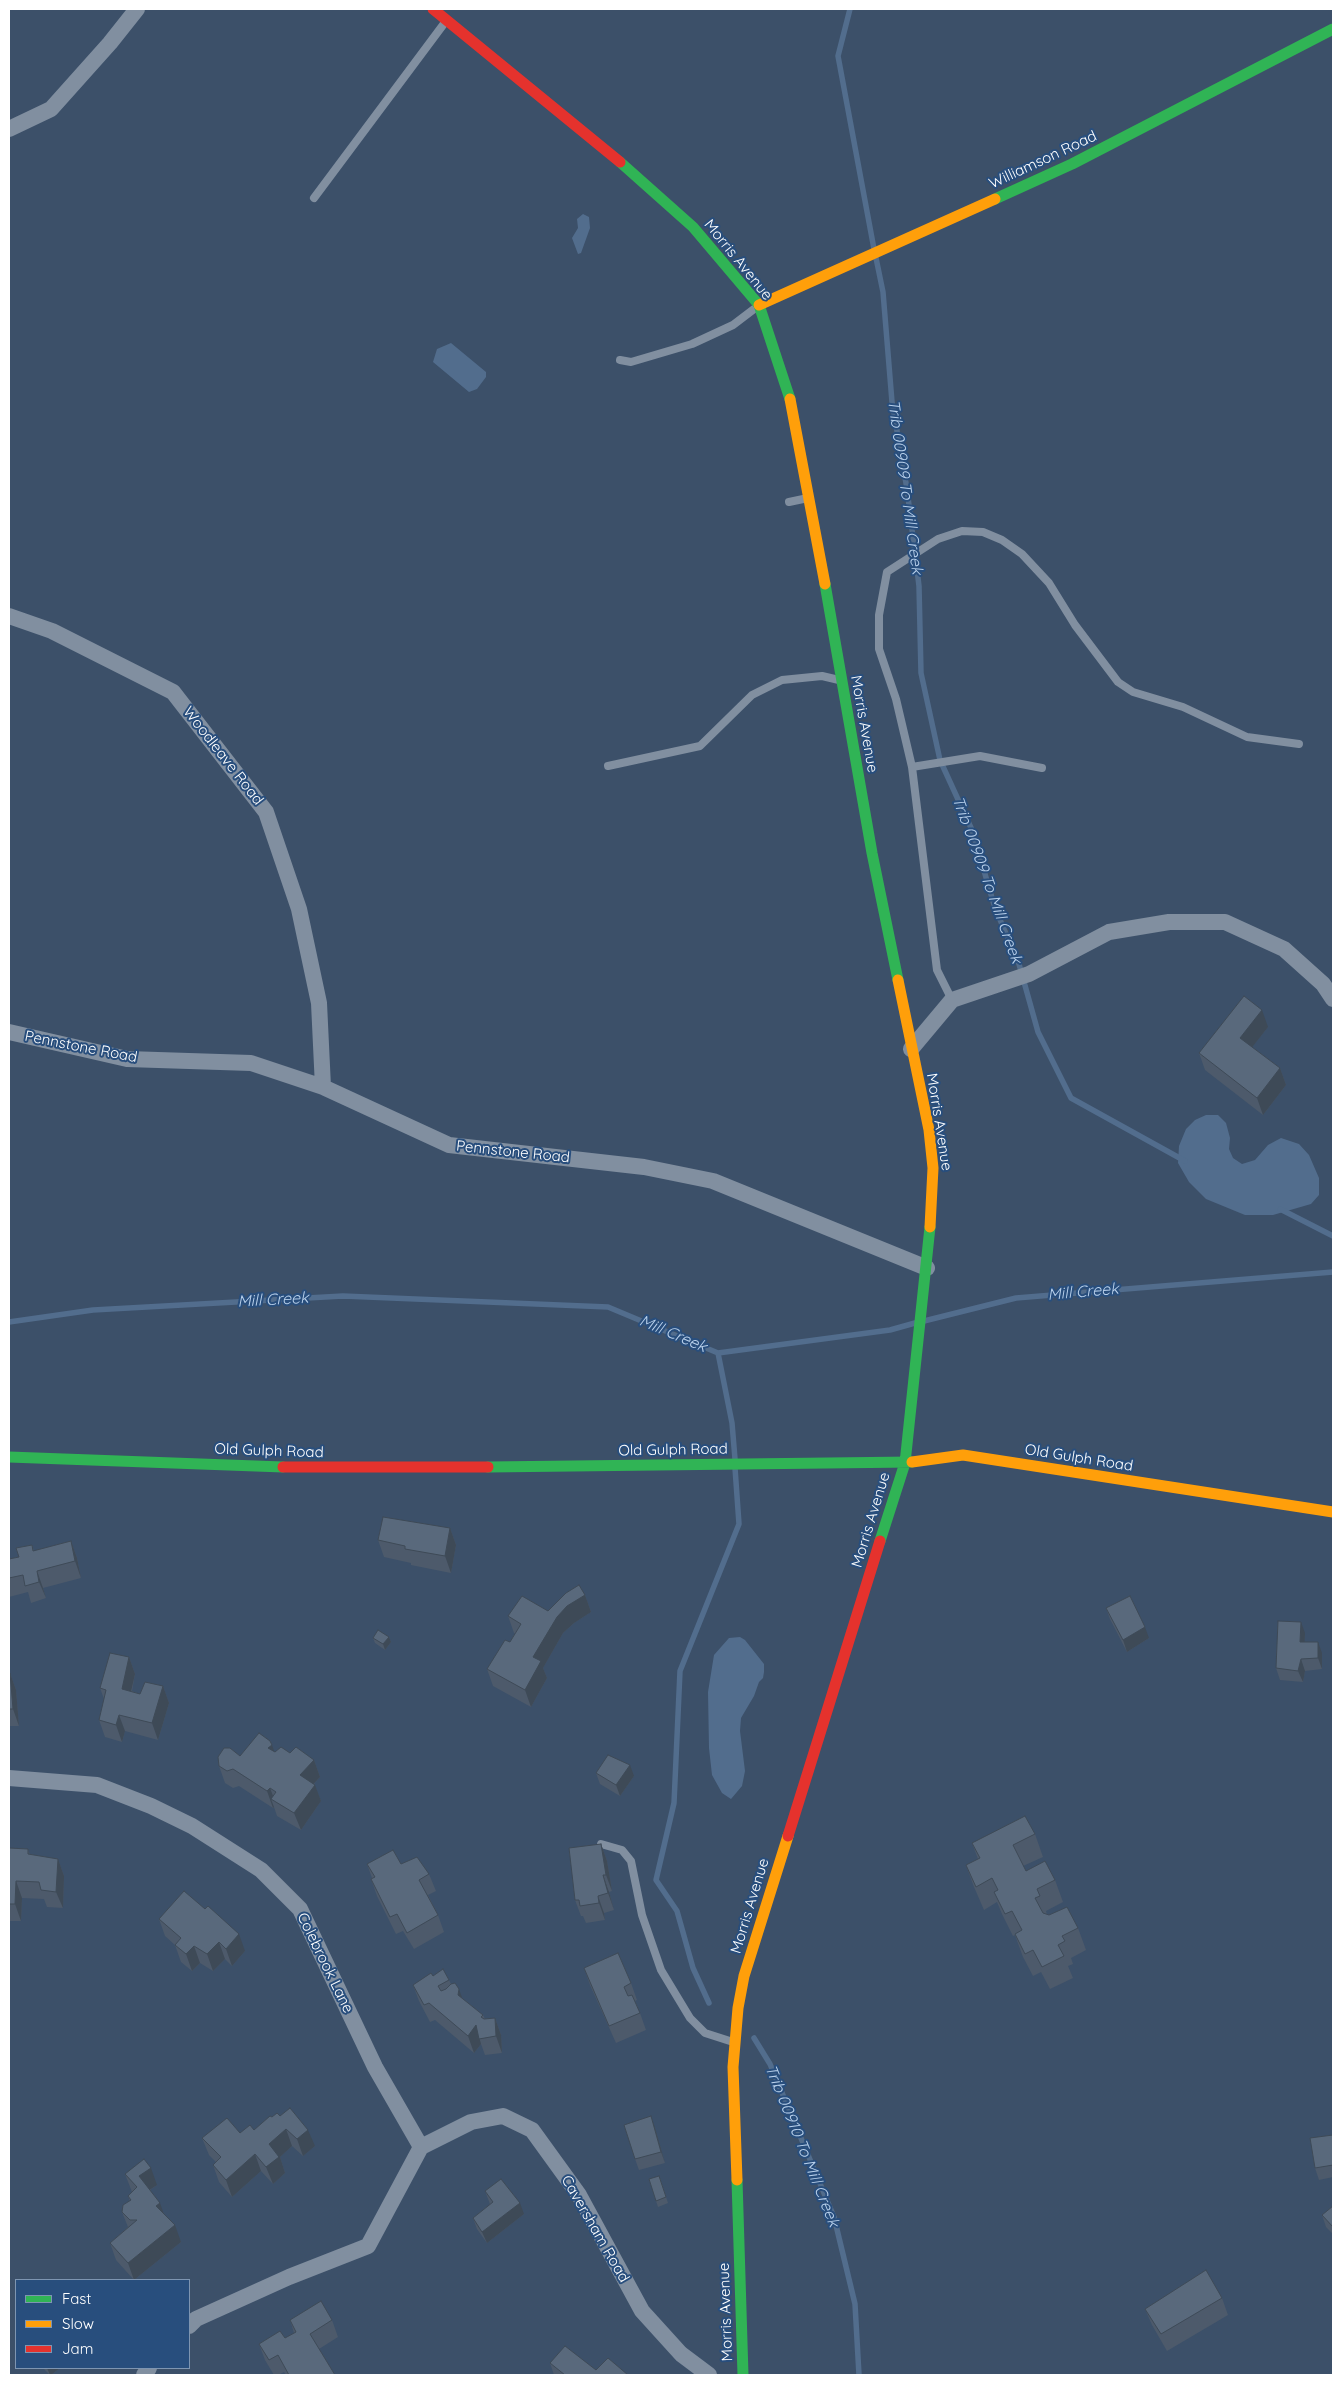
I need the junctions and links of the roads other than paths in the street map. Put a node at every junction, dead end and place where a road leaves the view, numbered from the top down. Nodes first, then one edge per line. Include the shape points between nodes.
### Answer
1 (137, 9) edge
2 (433, 9) edge
3 (456, 9) edge
4 (447, 20) junction
5 (1333, 29) edge
6 (9, 129) edge
7 (314, 198) dead end
8 (759, 306) junction
9 (620, 360) dead end
10 (810, 497) junction
11 (789, 502) dead end
12 (9, 616) edge
13 (841, 680) junction
14 (1299, 744) dead end
15 (608, 766) dead end
16 (912, 768) junction
17 (1042, 768) dead end
18 (1333, 999) edge
19 (952, 1000) junction
20 (9, 1032) edge
21 (911, 1049) junction
22 (323, 1087) junction
23 (927, 1268) junction
24 (9, 1457) edge
25 (905, 1463) junction
26 (1333, 1512) edge
27 (9, 1778) edge
28 (602, 1844) edge
29 (735, 2043) junction
30 (422, 2147) junction
31 (190, 2325) edge
32 (708, 2375) edge
33 (744, 2375) edge

1 - 6 street via 51,109
2 - 4 street, Morris Avenue
3 - 4 street
4 - 7 lane
4 - 8 street, Morris Avenue via 613,155 692,227
5 - 8 street, Williamson Road via 1072,164
8 - 9 lane via 733,324 692,344 631,362
8 - 10 street, Morris Avenue via 787,386
10 - 11 lane
10 - 13 street, Morris Avenue
12 - 22 street, Woodleave Road via 52,631 173,692 266,812 299,909 319,1003
13 - 15 lane via 822,676 782,680 752,695 700,746
13 - 21 street, Morris Avenue
14 - 16 lane via 1247,736 1183,707 1133,692 1118,682 1075,625 1049,582 1022,554 983,532 962,531 938,539 887,572 880,614 879,649 896,699
16 - 17 lane via 980,756
16 - 19 lane via 937,970
18 - 19 street via 1323,984 1284,949 1224,922 1169,922 1109,932 1030,974
19 - 21 street
20 - 22 street, Pennstone Road via 127,1059 251,1063
21 - 23 street, Morris Avenue via 934,1168
22 - 23 street, Pennstone Road via 449,1145 644,1167 713,1181
23 - 25 street, Morris Avenue
24 - 25 street, Old Gulph Road via 317,1468
25 - 26 street, Old Gulph Road via 964,1455
25 - 29 street, Morris Avenue via 744,1976
27 - 30 street, Colebrook Lane via 97,1785 192,1826 261,1870 300,1909 375,2067
28 - 29 lane via 622,1850 631,1862 642,1915 661,1970 690,2018 706,2032
29 - 33 street, Morris Avenue via 733,2067
30 - 31 street via 368,2246 289,2277 196,2319
30 - 32 street, Caversham Road via 471,2122 503,2116 532,2130 579,2195 642,2311 681,2354

